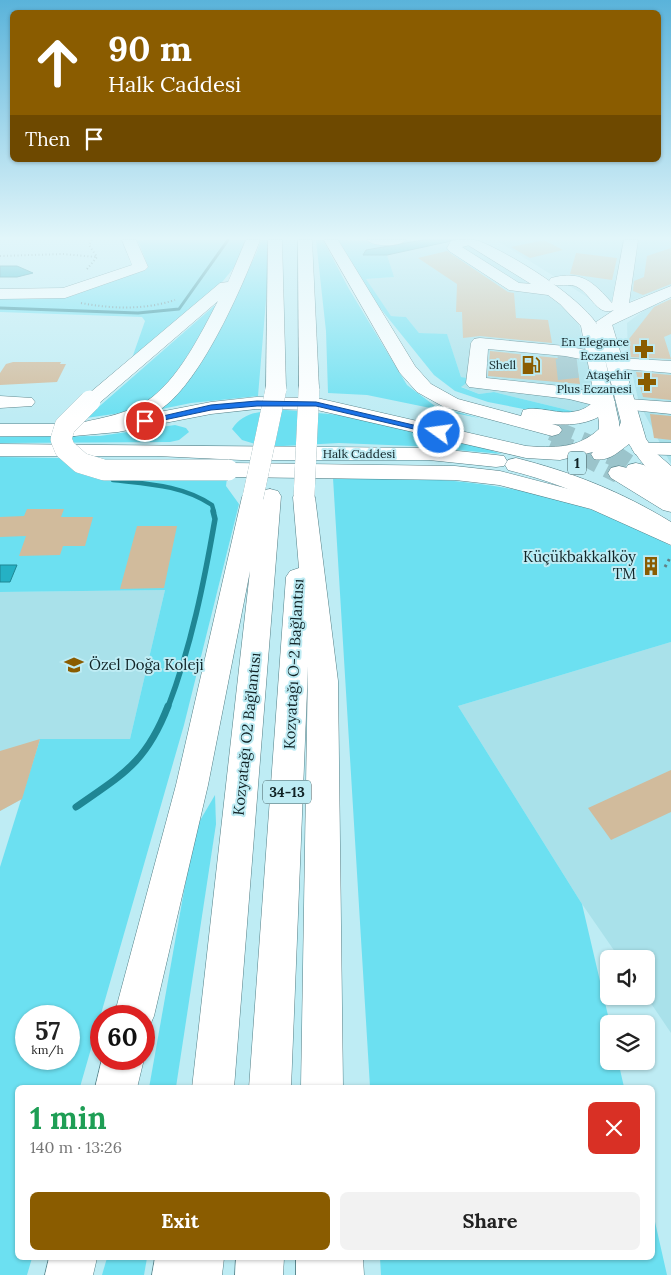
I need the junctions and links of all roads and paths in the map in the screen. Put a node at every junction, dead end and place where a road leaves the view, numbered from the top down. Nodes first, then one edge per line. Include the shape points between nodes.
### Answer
1 (68, 300) edge
2 (175, 300) dead end
3 (211, 300) edge
4 (226, 300) edge
5 (275, 300) edge
6 (308, 300) edge
7 (368, 300) edge
8 (567, 300) edge
9 (587, 300) edge
10 (614, 300) edge
11 (644, 300) edge
12 (372, 306) junction
13 (611, 310) junction
14 (596, 356) junction
15 (617, 364) junction
16 (671, 367) edge
17 (313, 397) junction
18 (0, 402) edge
19 (25, 402) dead end
20 (604, 402) junction
21 (257, 403) junction
22 (671, 408) edge
23 (630, 414) junction
24 (158, 419) junction
25 (0, 430) edge
26 (74, 430) junction
27 (208, 432) junction
28 (0, 450) edge
29 (157, 450) junction
30 (671, 450) edge
31 (235, 462) junction
32 (507, 463) junction
33 (632, 464) junction
34 (671, 479) edge
35 (671, 493) edge
36 (304, 496) junction
37 (262, 497) junction
38 (671, 505) edge
39 (671, 531) edge
40 (671, 537) edge
41 (671, 556) edge
42 (665, 567) dead end
43 (325, 914) junction
44 (223, 972) junction
45 (137, 1005) edge
46 (120, 1070) edge
47 (117, 1085) edge
48 (205, 1085) edge
49 (213, 1085) edge
50 (270, 1085) edge
51 (322, 1085) edge
52 (332, 1085) edge
53 (73, 1260) edge
54 (179, 1260) edge
55 (200, 1260) edge
56 (260, 1260) edge
57 (320, 1260) edge
58 (339, 1260) edge
59 (69, 1275) edge
60 (176, 1275) edge
61 (198, 1275) edge
62 (259, 1275) edge
63 (320, 1275) edge
64 (340, 1275) edge

1 - 2 path via 140,308
3 - 31 main road, bridge via 90,401 66,426 61,439 65,450 81,463 104,470
4 - 26 main road via 182,376 164,398 124,417
5 - 37 main road, bridge via 276,389
6 - 17 main road, Kozyatağı O-2 Bağlantısı / 34-13
7 - 12 main road
8 - 14 main road via 589,325
9 - 13 main road
10 - 13 main road
11 - 13 main road
12 - 17 main road via 407,369 424,388 451,403 552,436
12 - 20 main road via 435,386 462,399 555,419 586,417
13 - 15 main road
14 - 20 main road
14 - 20 main road via 565,350 480,343 476,383 570,394
15 - 16 main road
15 - 23 main road
17 - 20 main road via 526,452 557,455 587,447 603,437 609,430
17 - 21 main road
17 - 36 main road, Kozyatağı O-2 Bağlantısı / 34-13, bridge
18 - 19 main road
21 - 24 main road
21 - 27 main road via 240,409
22 - 23 main road
23 - 32 main road, 1 via 625,437 607,452 572,464
23 - 33 main road
24 - 26 main road
24 - 27 main road via 183,420
25 - 26 main road
27 - 29 main road
27 - 31 main road via 222,443
28 - 29 main road
29 - 31 main road
30 - 33 main road
31 - 32 main road, Halk Caddesi via 429,454
31 - 40 main road via 455,472 500,478 599,504
32 - 39 main road via 544,471 600,492
33 - 34 main road
33 - 35 main road
33 - 38 main road
34 - 39 main road via 630,463 610,464 603,470 603,476 610,485
36 - 43 main road via 324,681
36 - 50 main road, Kozyatağı O-2 Bağlantısı / 34-13
37 - 44 main road, Kozyatağı O2 Bağlantısı / 34-13
37 - 45 main road
41 - 42 path
43 - 51 main road
43 - 52 main road
44 - 48 main road
44 - 49 main road, 34-13
46 - 47 main road
53 - 59 main road
54 - 60 main road
55 - 61 main road
56 - 62 main road
57 - 63 main road
58 - 64 main road

